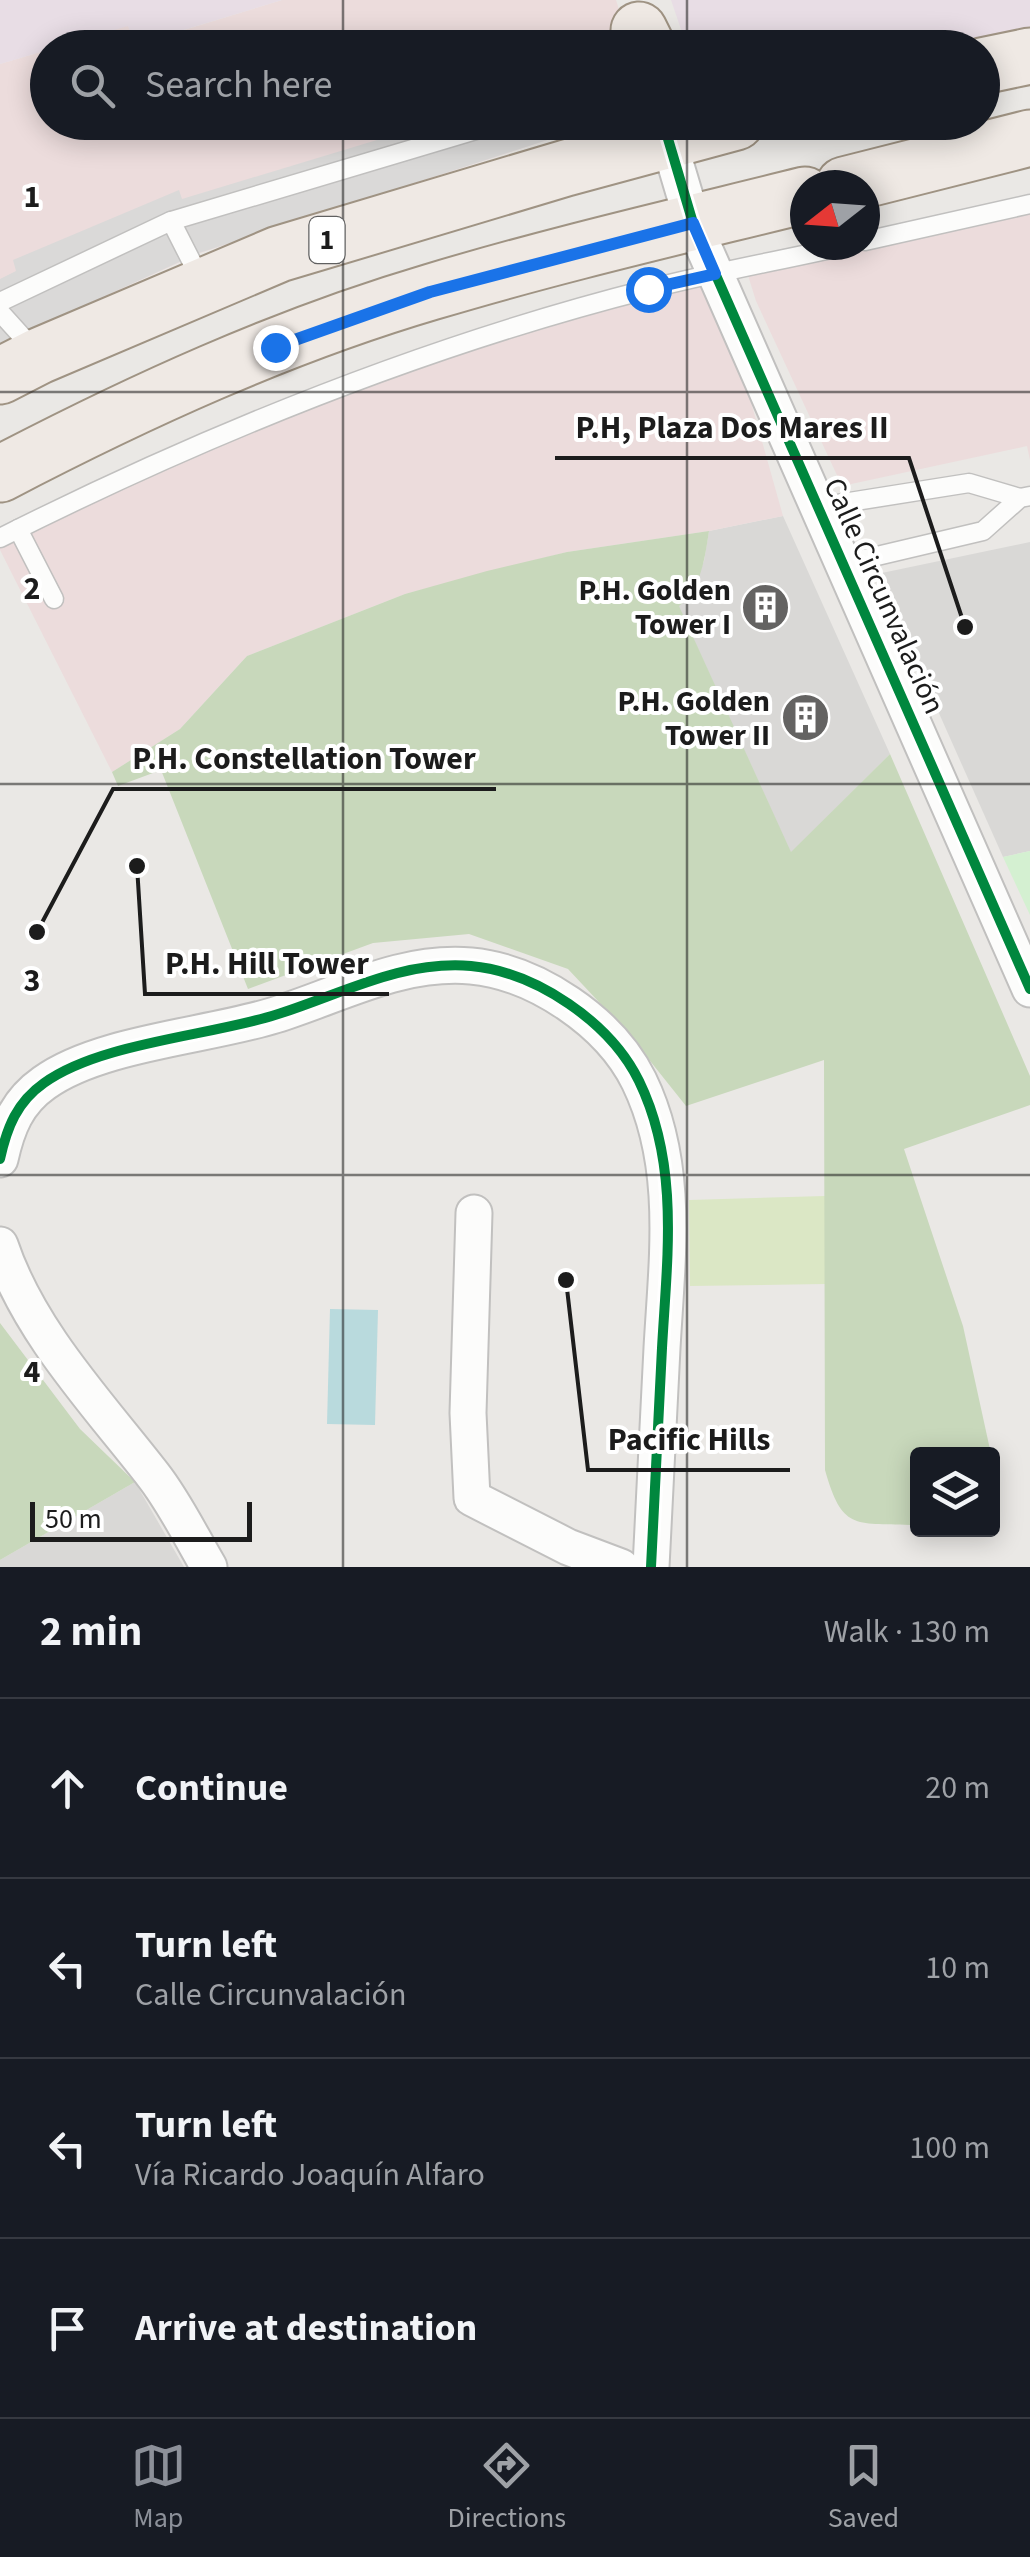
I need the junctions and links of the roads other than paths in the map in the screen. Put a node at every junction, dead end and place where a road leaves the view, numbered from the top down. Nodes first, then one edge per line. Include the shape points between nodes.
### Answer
1 (1030, 56) edge
2 (1000, 62) edge
3 (1030, 138) edge
4 (442, 140) edge
5 (591, 140) edge
6 (643, 140) edge
7 (667, 140) edge
8 (566, 168) junction
9 (880, 176) edge
10 (790, 199) edge
11 (1030, 204) edge
12 (171, 220) junction
13 (693, 223) junction
14 (880, 238) edge
15 (790, 258) edge
16 (715, 274) junction
17 (204, 286) junction
18 (0, 302) edge
19 (0, 312) edge
20 (20, 366) edge
21 (0, 474) edge
22 (1025, 497) edge
23 (818, 507) junction
24 (18, 529) junction
25 (0, 538) edge
26 (843, 564) junction
27 (54, 599) dead end
28 (1030, 989) edge
29 (0, 1159) edge
30 (474, 1213) dead end
31 (0, 1245) edge
32 (210, 1567) edge
33 (621, 1567) edge
34 (651, 1567) edge

1 - 2 main road
3 - 9 main road
4 - 12 lane
5 - 8 main road
6 - 8 main road, 1
7 - 13 street, Calle Circunvalación
8 - 17 main road, 1 via 279,254
10 - 13 main road
11 - 14 lane
12 - 17 lane
12 - 18 lane
13 - 16 street, Calle Circunvalación
13 - 21 main road via 430,292 275,347 111,416
15 - 16 lane
16 - 23 street, Calle Circunvalación
16 - 24 lane via 352,382 226,430
17 - 20 main road, 1
19 - 20 lane
22 - 23 lane via 969,483
22 - 26 lane via 982,531
23 - 26 street, Calle Circunvalación
24 - 25 lane
24 - 27 lane
26 - 28 street, Calle Circunvalación
29 - 34 street via 19,1103 82,1062 274,1016 372,978 424,966 471,966 517,975 562,1002 608,1035 638,1078 668,1175
30 - 33 street via 472,1498
31 - 32 street via 30,1307 87,1394 156,1479

